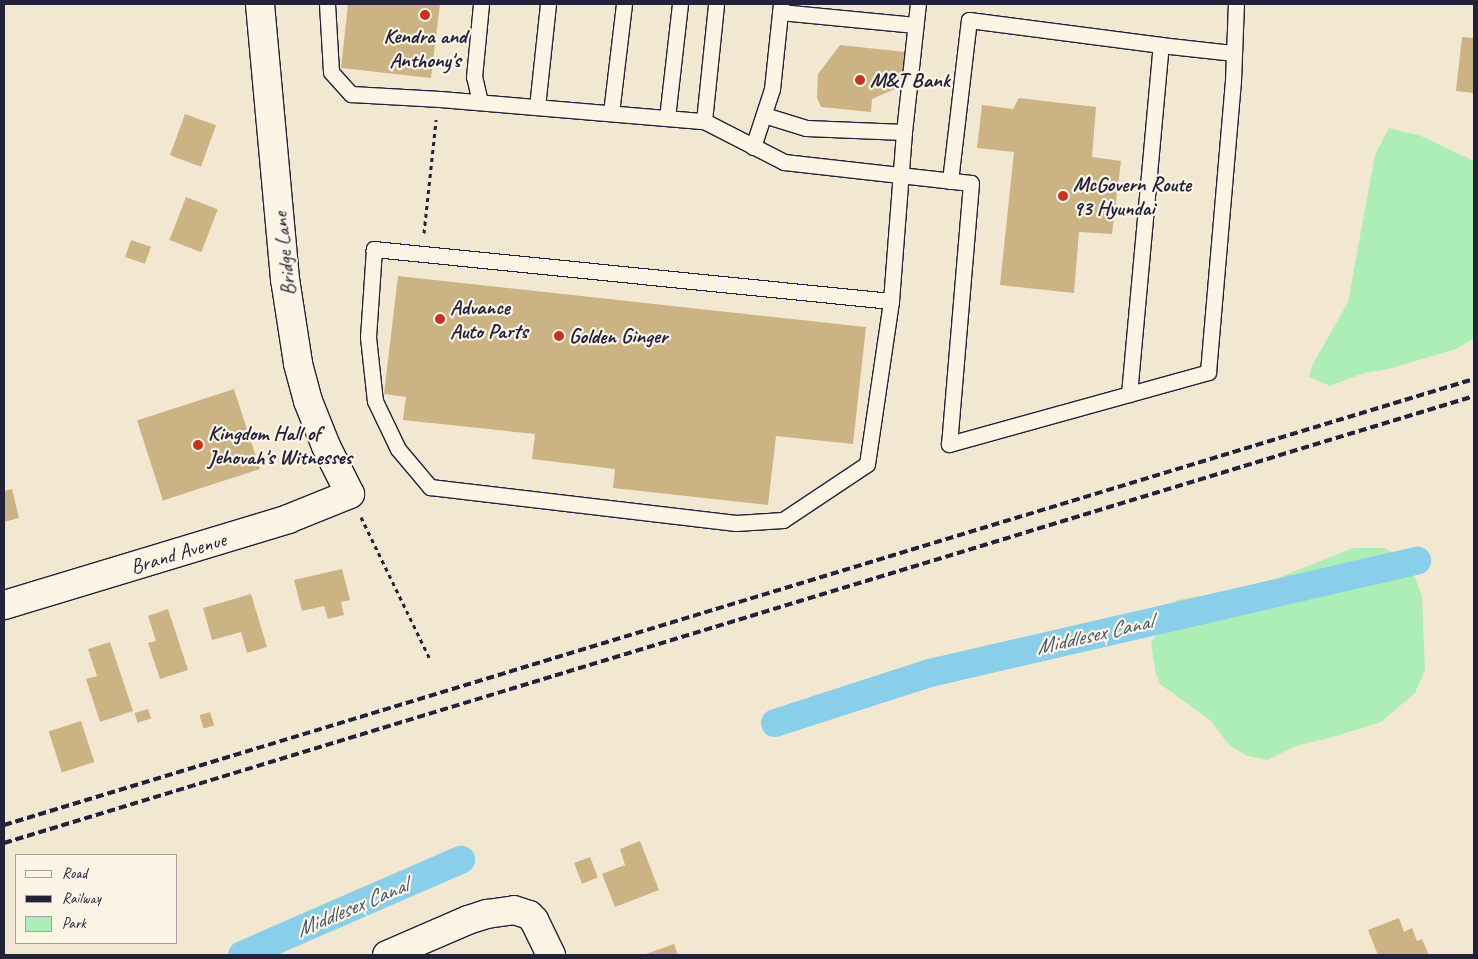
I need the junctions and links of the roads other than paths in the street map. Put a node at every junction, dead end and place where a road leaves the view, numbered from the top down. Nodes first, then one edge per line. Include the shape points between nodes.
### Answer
1 (260, 4) edge
2 (327, 4) edge
3 (481, 4) edge
4 (548, 4) edge
5 (624, 4) edge
6 (680, 4) edge
7 (716, 4) edge
8 (918, 4) edge
9 (1236, 4) edge
10 (781, 8) edge
11 (915, 25) junction
12 (1161, 45) junction
13 (1234, 53) junction
14 (480, 102) junction
15 (537, 107) junction
16 (611, 113) junction
17 (764, 115) junction
18 (667, 118) junction
19 (704, 121) junction
20 (904, 132) junction
21 (753, 147) junction
22 (901, 175) junction
23 (950, 181) junction
24 (891, 301) junction
25 (1129, 394) junction
26 (350, 494) joint
27 (4, 605) edge
28 (387, 955) edge
29 (551, 955) edge

1 - 26 street, Bridge Lane via 285,279 298,363 308,401
2 - 14 lane via 330,72 351,94
3 - 14 lane via 474,77
4 - 15 lane
5 - 16 lane
6 - 18 lane
7 - 19 lane
8 - 11 lane
9 - 13 lane
10 - 11 lane
10 - 17 lane via 772,89
11 - 20 lane
12 - 13 lane
12 - 23 lane via 969,20
12 - 25 lane
13 - 25 lane via 1208,372
14 - 15 lane
15 - 16 lane
16 - 18 lane
17 - 20 lane via 806,128
17 - 21 lane
18 - 19 lane
19 - 21 lane
20 - 22 lane
21 - 22 lane via 777,160 791,163
22 - 23 lane
22 - 24 lane
23 - 25 lane via 971,183 949,444
24 - 24 lane via 866,464 783,520 736,523 430,487 398,449 375,401 368,337 374,248
26 - 27 street, Brand Avenue via 288,520
28 - 29 street via 468,920 514,910 534,920

